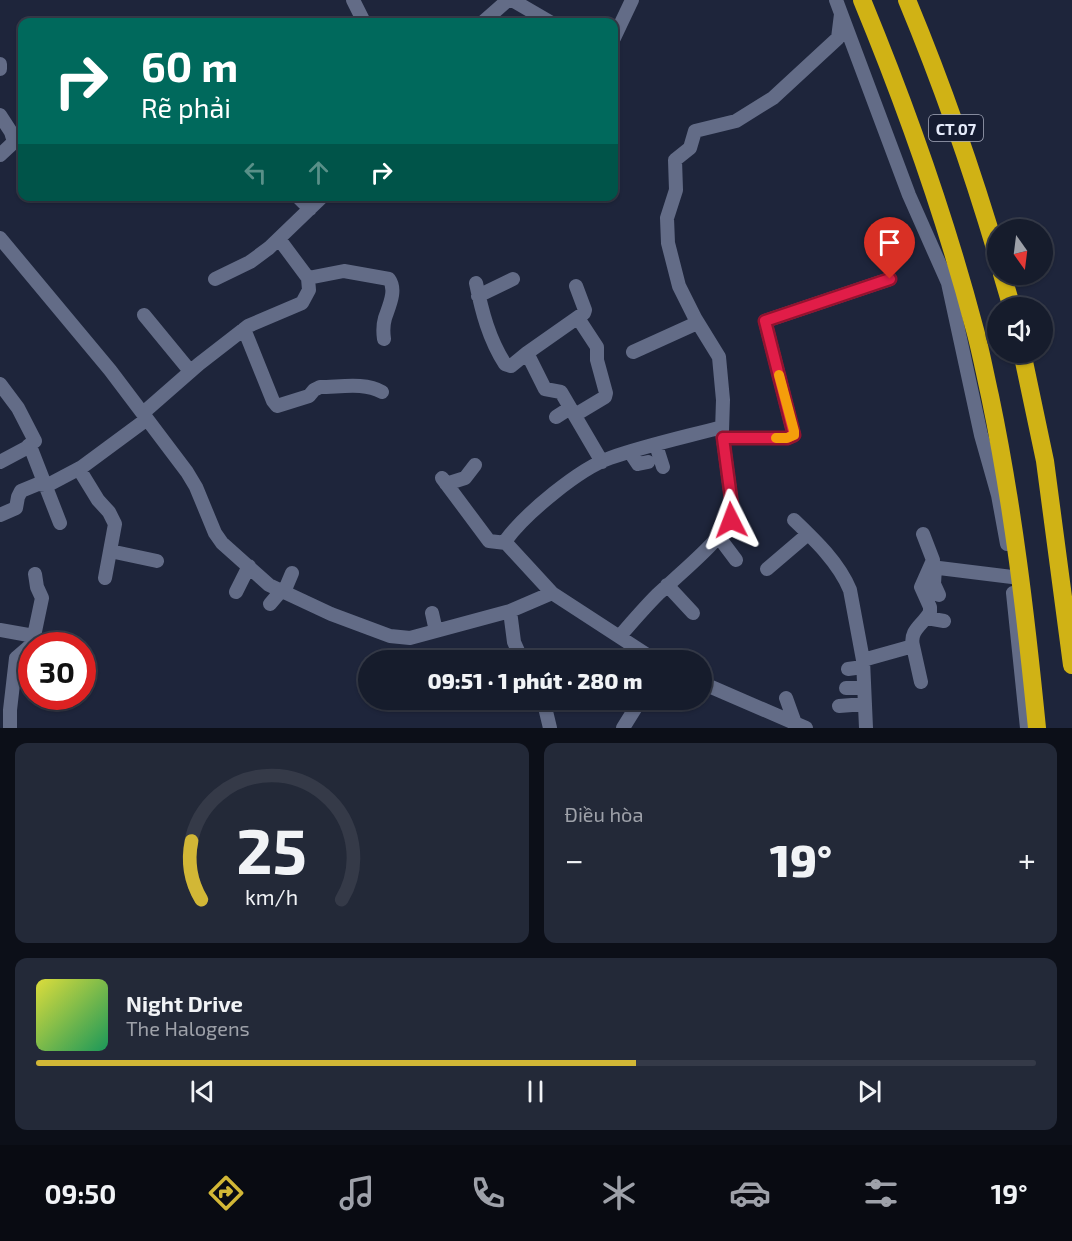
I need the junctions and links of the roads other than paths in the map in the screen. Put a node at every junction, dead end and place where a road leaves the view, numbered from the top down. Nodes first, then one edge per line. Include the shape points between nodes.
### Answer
1 (353, 0) edge
2 (510, 0) edge
3 (632, 0) edge
4 (836, 0) edge
5 (862, 0) edge
6 (907, 0) edge
7 (841, 14) junction
8 (362, 18) edge
9 (488, 18) edge
10 (543, 18) edge
11 (618, 30) edge
12 (0, 64) edge
13 (0, 69) edge
14 (0, 115) edge
15 (0, 155) edge
16 (302, 201) edge
17 (318, 201) edge
18 (310, 209) junction
19 (987, 220) edge
20 (0, 238) edge
21 (279, 239) junction
22 (308, 278) junction
23 (215, 279) dead end
24 (513, 279) dead end
25 (890, 279) dead end
26 (576, 286) dead end
27 (144, 315) dead end
28 (578, 318) junction
29 (697, 323) junction
30 (244, 329) junction
31 (384, 339) dead end
32 (633, 352) dead end
33 (527, 353) junction
34 (1024, 363) edge
35 (190, 371) junction
36 (0, 384) edge
37 (382, 392) dead end
38 (572, 411) junction
39 (145, 416) junction
40 (556, 417) dead end
41 (722, 433) junction
42 (656, 445) junction
43 (28, 446) junction
44 (630, 452) junction
45 (0, 462) edge
46 (602, 462) junction
47 (648, 462) dead end
48 (475, 465) dead end
49 (663, 467) dead end
50 (79, 469) junction
51 (46, 485) junction
52 (0, 515) edge
53 (794, 520) dead end
54 (60, 523) dead end
55 (808, 534) junction
56 (922, 534) dead end
57 (718, 536) junction
58 (506, 543) junction
59 (110, 551) junction
60 (736, 560) dead end
61 (157, 561) dead end
62 (249, 566) junction
63 (933, 567) junction
64 (767, 569) dead end
65 (292, 573) dead end
66 (35, 574) dead end
67 (1012, 577) junction
68 (105, 578) dead end
69 (667, 585) junction
70 (282, 591) junction
71 (236, 592) dead end
72 (552, 593) junction
73 (939, 595) dead end
74 (270, 604) dead end
75 (510, 611) junction
76 (432, 613) dead end
77 (693, 613) dead end
78 (927, 618) junction
79 (944, 621) dead end
80 (0, 630) edge
81 (436, 631) junction
82 (35, 632) edge
83 (18, 633) edge
84 (620, 636) junction
85 (913, 646) junction
86 (518, 650) edge
87 (640, 650) edge
88 (18, 656) edge
89 (863, 664) junction
90 (1072, 665) edge
91 (848, 669) dead end
92 (7, 678) edge
93 (921, 682) dead end
94 (712, 687) edge
95 (846, 688) dead end
96 (864, 688) junction
97 (786, 698) dead end
98 (865, 704) junction
99 (839, 706) dead end
100 (546, 710) edge
101 (634, 710) edge
102 (801, 725) edge
103 (10, 728) edge
104 (550, 728) edge
105 (623, 728) edge
106 (866, 728) edge
107 (1027, 728) edge
108 (1037, 728) edge

1 - 8 street
2 - 9 street
2 - 10 street
3 - 11 street
4 - 7 street
5 - 108 highway, CT.07 via 937,196 976,332 1005,470
6 - 19 highway, CT.07
7 - 29 street via 835,41 773,98 736,121 695,131 690,148 675,160 676,190 667,218 668,243 679,286
7 - 67 street via 909,195 948,283 998,495
12 - 13 street
14 - 15 street via 14,142
16 - 18 street
17 - 18 street
18 - 21 street
20 - 39 street
21 - 22 street
21 - 23 street via 250,262
22 - 30 street via 309,290 302,303
22 - 31 street via 344,271 389,279 393,286
24 - 33 street via 477,289 493,344 506,364 511,366
25 - 41 street via 765,321 794,435 787,438
26 - 28 street via 585,310
27 - 35 street
28 - 33 street
28 - 38 street via 597,347 606,397
29 - 32 street
29 - 41 street via 719,357
30 - 35 street
30 - 37 street via 277,406 309,396 320,387 375,387
33 - 38 street via 545,389 561,392
34 - 90 highway via 1046,461
35 - 39 street
36 - 43 street via 35,441
38 - 40 street
38 - 46 street
39 - 50 street
39 - 62 street via 187,472 215,533
41 - 42 street
41 - 57 street via 733,513
42 - 44 street
42 - 49 street
43 - 45 street
43 - 51 street
44 - 46 street
44 - 47 street via 638,464
46 - 58 street via 583,471 526,516
48 - 58 street via 469,476 444,481 489,541
50 - 51 street
50 - 59 street via 115,524
51 - 52 street via 21,491 16,508
51 - 54 street
53 - 55 street
55 - 64 street
55 - 89 street via 846,580
56 - 63 street
57 - 60 street
57 - 69 street
58 - 72 street
59 - 61 street
59 - 68 street
62 - 70 street via 269,585
62 - 71 street
63 - 67 street
63 - 73 street
63 - 78 street via 921,587 931,610
65 - 70 street
66 - 82 street via 42,598
67 - 107 street
69 - 77 street
69 - 84 street
70 - 74 street
70 - 81 street via 397,638
72 - 75 street
72 - 84 street
75 - 81 street
75 - 86 street
76 - 81 street
78 - 79 street
78 - 85 street via 912,633
80 - 83 street
84 - 87 street
85 - 89 street
85 - 93 street
88 - 92 street
89 - 91 street
89 - 96 street
92 - 103 street
94 - 102 street
95 - 96 street
96 - 98 street
97 - 102 street
98 - 99 street
98 - 106 street
100 - 104 street
101 - 105 street

